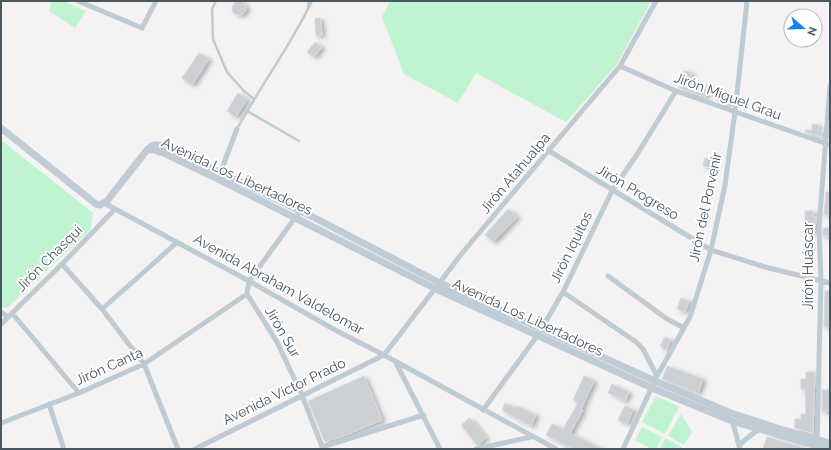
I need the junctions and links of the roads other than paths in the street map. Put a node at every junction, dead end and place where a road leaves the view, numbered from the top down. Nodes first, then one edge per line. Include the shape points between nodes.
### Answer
1 (78, 1) edge
2 (156, 1) edge
3 (216, 1) edge
4 (309, 1) edge
5 (312, 1) edge
6 (656, 1) edge
7 (747, 1) edge
8 (90, 3) edge
9 (307, 12) junction
10 (620, 66) junction
11 (830, 86) edge
12 (676, 91) junction
13 (254, 99) junction
14 (247, 112) junction
15 (735, 112) junction
16 (1, 129) edge
17 (237, 129) joint
18 (299, 141) dead end
19 (828, 144) edge
20 (549, 151) junction
21 (220, 175) junction
22 (612, 191) junction
23 (104, 203) junction
24 (115, 209) junction
25 (300, 211) junction
26 (295, 218) junction
27 (334, 228) junction
28 (331, 236) junction
29 (354, 238) junction
30 (176, 243) junction
31 (350, 246) junction
32 (711, 250) junction
33 (62, 264) junction
34 (608, 276) dead end
35 (821, 280) junction
36 (249, 281) junction
37 (440, 283) junction
38 (830, 283) edge
39 (436, 289) junction
40 (563, 292) junction
41 (246, 294) junction
42 (102, 309) junction
43 (1, 312) edge
44 (10, 315) junction
45 (1, 324) edge
46 (684, 328) junction
47 (541, 329) junction
48 (537, 336) junction
49 (384, 355) junction
50 (395, 362) junction
51 (144, 364) junction
52 (654, 382) junction
53 (78, 393) junction
54 (302, 395) junction
55 (49, 404) junction
56 (483, 410) junction
57 (424, 415) junction
58 (732, 417) junction
59 (1, 423) edge
60 (761, 426) junction
61 (531, 437) junction
62 (830, 443) edge
63 (817, 445) edge
64 (740, 447) edge
65 (322, 448) edge
66 (64, 449) edge
67 (178, 449) edge
68 (195, 449) edge
69 (440, 449) edge
70 (476, 449) edge
71 (556, 449) edge
72 (622, 449) edge
73 (827, 449) edge

1 - 8 street
2 - 8 street via 142,28
3 - 13 lane via 212,9 213,39 227,72
4 - 9 lane
5 - 9 lane
6 - 10 street, Jirón Atahualpa
7 - 15 street, Jirón del Porvenir
9 - 13 lane
10 - 12 street, Jirón Miguel Grau
10 - 20 street, Jirón Atahualpa
11 - 19 street, Jirón Huáscar
12 - 15 street, Jirón Miguel Grau
12 - 22 street, Jirón Iquitos
13 - 14 lane
14 - 17 lane
14 - 18 lane
15 - 19 street, Jirón Miguel Grau
15 - 32 street, Jirón del Porvenir via 725,185
16 - 23 street, Avenida Abraham Valdelomar via 96,204
17 - 21 street
19 - 35 street, Jirón Huáscar via 819,227
20 - 22 street, Jirón Progreso
20 - 37 street, Jirón Atahualpa
21 - 23 street, Avenida Los Libertadores via 147,150
21 - 25 street, Avenida Los Libertadores
21 - 26 street, Avenida Los Libertadores
22 - 32 street, Jirón Progreso
22 - 40 street, Jirón Iquitos
23 - 24 street, Avenida Abraham Valdelomar
24 - 30 street, Avenida Abraham Valdelomar
24 - 33 street, Jirón Chasqui
25 - 26 street
25 - 27 street, Avenida Los Libertadores
26 - 28 street, Avenida Los Libertadores
26 - 36 street
27 - 28 street
27 - 29 street, Avenida Los Libertadores
28 - 31 street, Avenida Los Libertadores
29 - 31 street
29 - 37 street, Avenida Los Libertadores
30 - 36 street, Avenida Abraham Valdelomar
30 - 42 street
31 - 39 street, Avenida Los Libertadores
32 - 35 street, Jirón Progreso via 765,267
32 - 46 street, Jirón del Porvenir via 690,317
33 - 42 street
33 - 44 street, Jirón Chasqui
34 - 46 street via 667,319
35 - 38 street, Jirón Progreso
35 - 63 street, Jirón Huáscar
36 - 41 street
36 - 49 street, Avenida Abraham Valdelomar
37 - 39 street, Jirón Atahualpa
37 - 47 street, Avenida Los Libertadores
39 - 48 street, Avenida Los Libertadores
39 - 49 street, Jirón Atahualpa
40 - 47 street, Jirón Iquitos
40 - 52 street via 636,342 643,349
41 - 51 street, Jirón Canta
41 - 54 street, Jirón Sur via 277,342
42 - 51 street
43 - 44 street
44 - 45 street, Jirón Chasqui
44 - 53 street
46 - 52 street, Jirón del Porvenir
47 - 48 street, Jirón Iquitos
47 - 52 street, Avenida Los Libertadores
48 - 52 street, Avenida Los Libertadores
48 - 56 street, Jirón Iquitos
49 - 50 street, Avenida Abraham Valdelomar
49 - 54 street, Avenida Víctor Prado
50 - 56 street, Avenida Abraham Valdelomar
50 - 57 street
51 - 53 street, Jirón Canta
51 - 67 street
52 - 58 street, Avenida Los Libertadores
52 - 72 street, Jirón del Porvenir
53 - 55 street, Jirón Canta
54 - 65 street, Jirón Sur
54 - 68 street, Avenida Víctor Prado
55 - 59 street, Jirón Canta
55 - 66 street
56 - 61 street, Avenida Abraham Valdelomar
57 - 65 street
57 - 69 street
58 - 60 street, Avenida Los Libertadores
58 - 64 street
60 - 63 street, Avenida Los Libertadores
60 - 64 street
61 - 70 street
61 - 71 street, Avenida Abraham Valdelomar
62 - 63 street, Avenida Los Libertadores
63 - 73 street, Avenida Los Libertadores

